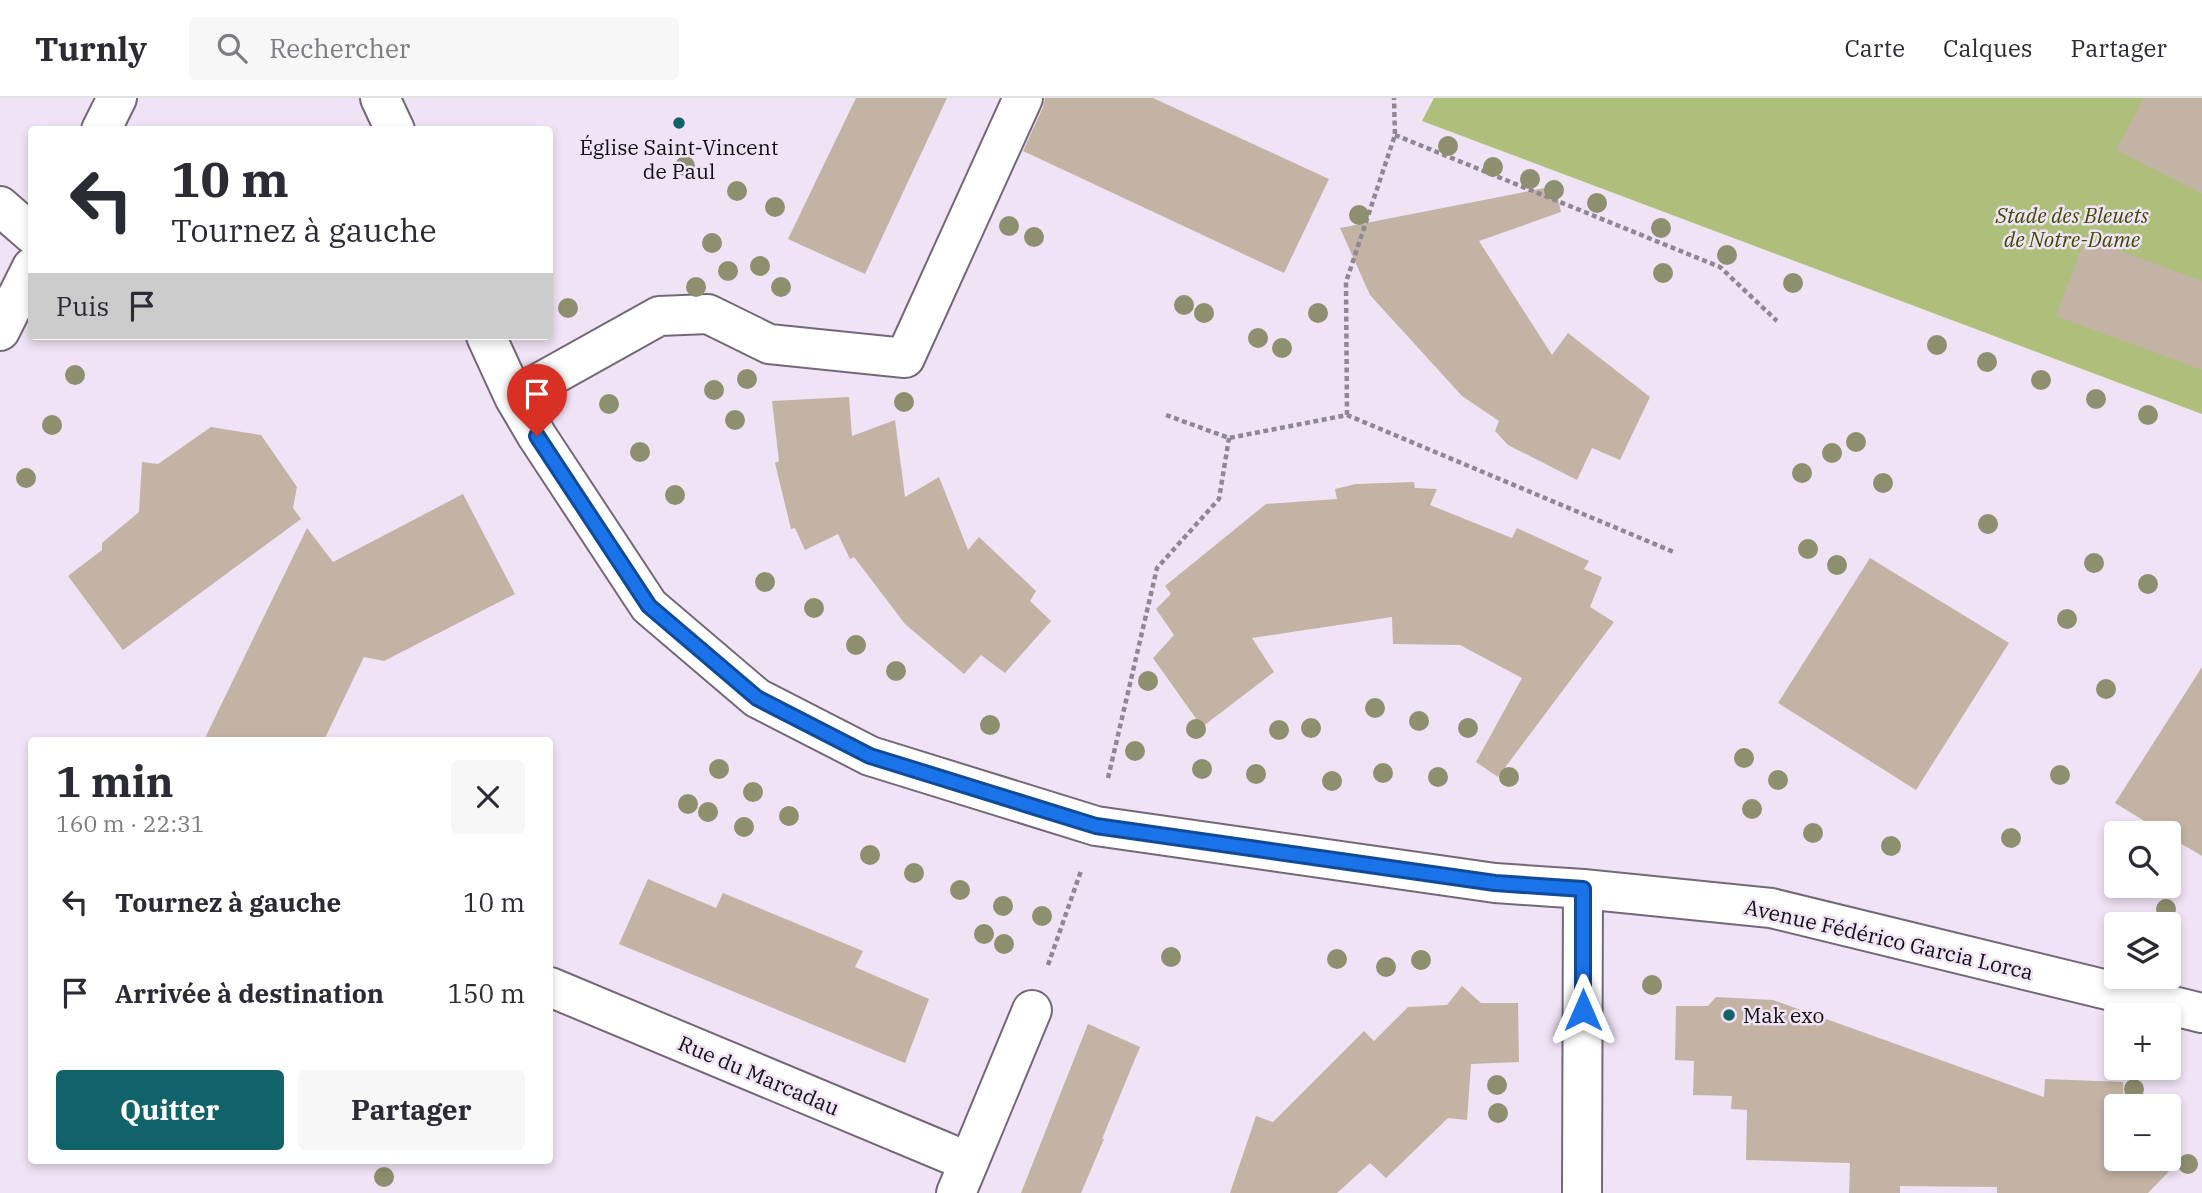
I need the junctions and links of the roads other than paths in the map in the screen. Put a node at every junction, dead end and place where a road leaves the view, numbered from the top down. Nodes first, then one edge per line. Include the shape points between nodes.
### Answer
1 (117, 98) edge
2 (380, 98) edge
3 (1023, 98) edge
4 (103, 126) edge
5 (393, 126) edge
6 (0, 206) edge
7 (28, 230) edge
8 (28, 275) edge
9 (0, 331) edge
10 (488, 340) edge
11 (514, 397) junction
12 (1583, 889) junction
13 (553, 988) edge
14 (1032, 1010) road end
15 (2202, 1013) edge
16 (963, 1177) edge
17 (1583, 1193) edge

1 - 4 street
2 - 5 street
3 - 11 street via 905,358 769,344 708,314 659,316
6 - 7 street
8 - 9 street
10 - 11 street, Avenue Fédérico Garcia Lorca
11 - 12 street, Avenue Fédérico Garcia Lorca via 649,606 757,698 870,756 1096,826 1495,883
12 - 15 street, Avenue Fédérico Garcia Lorca via 1771,908
12 - 17 street
13 - 16 street, Rue du Marcadau
14 - 16 street, Rue du Marcadau

